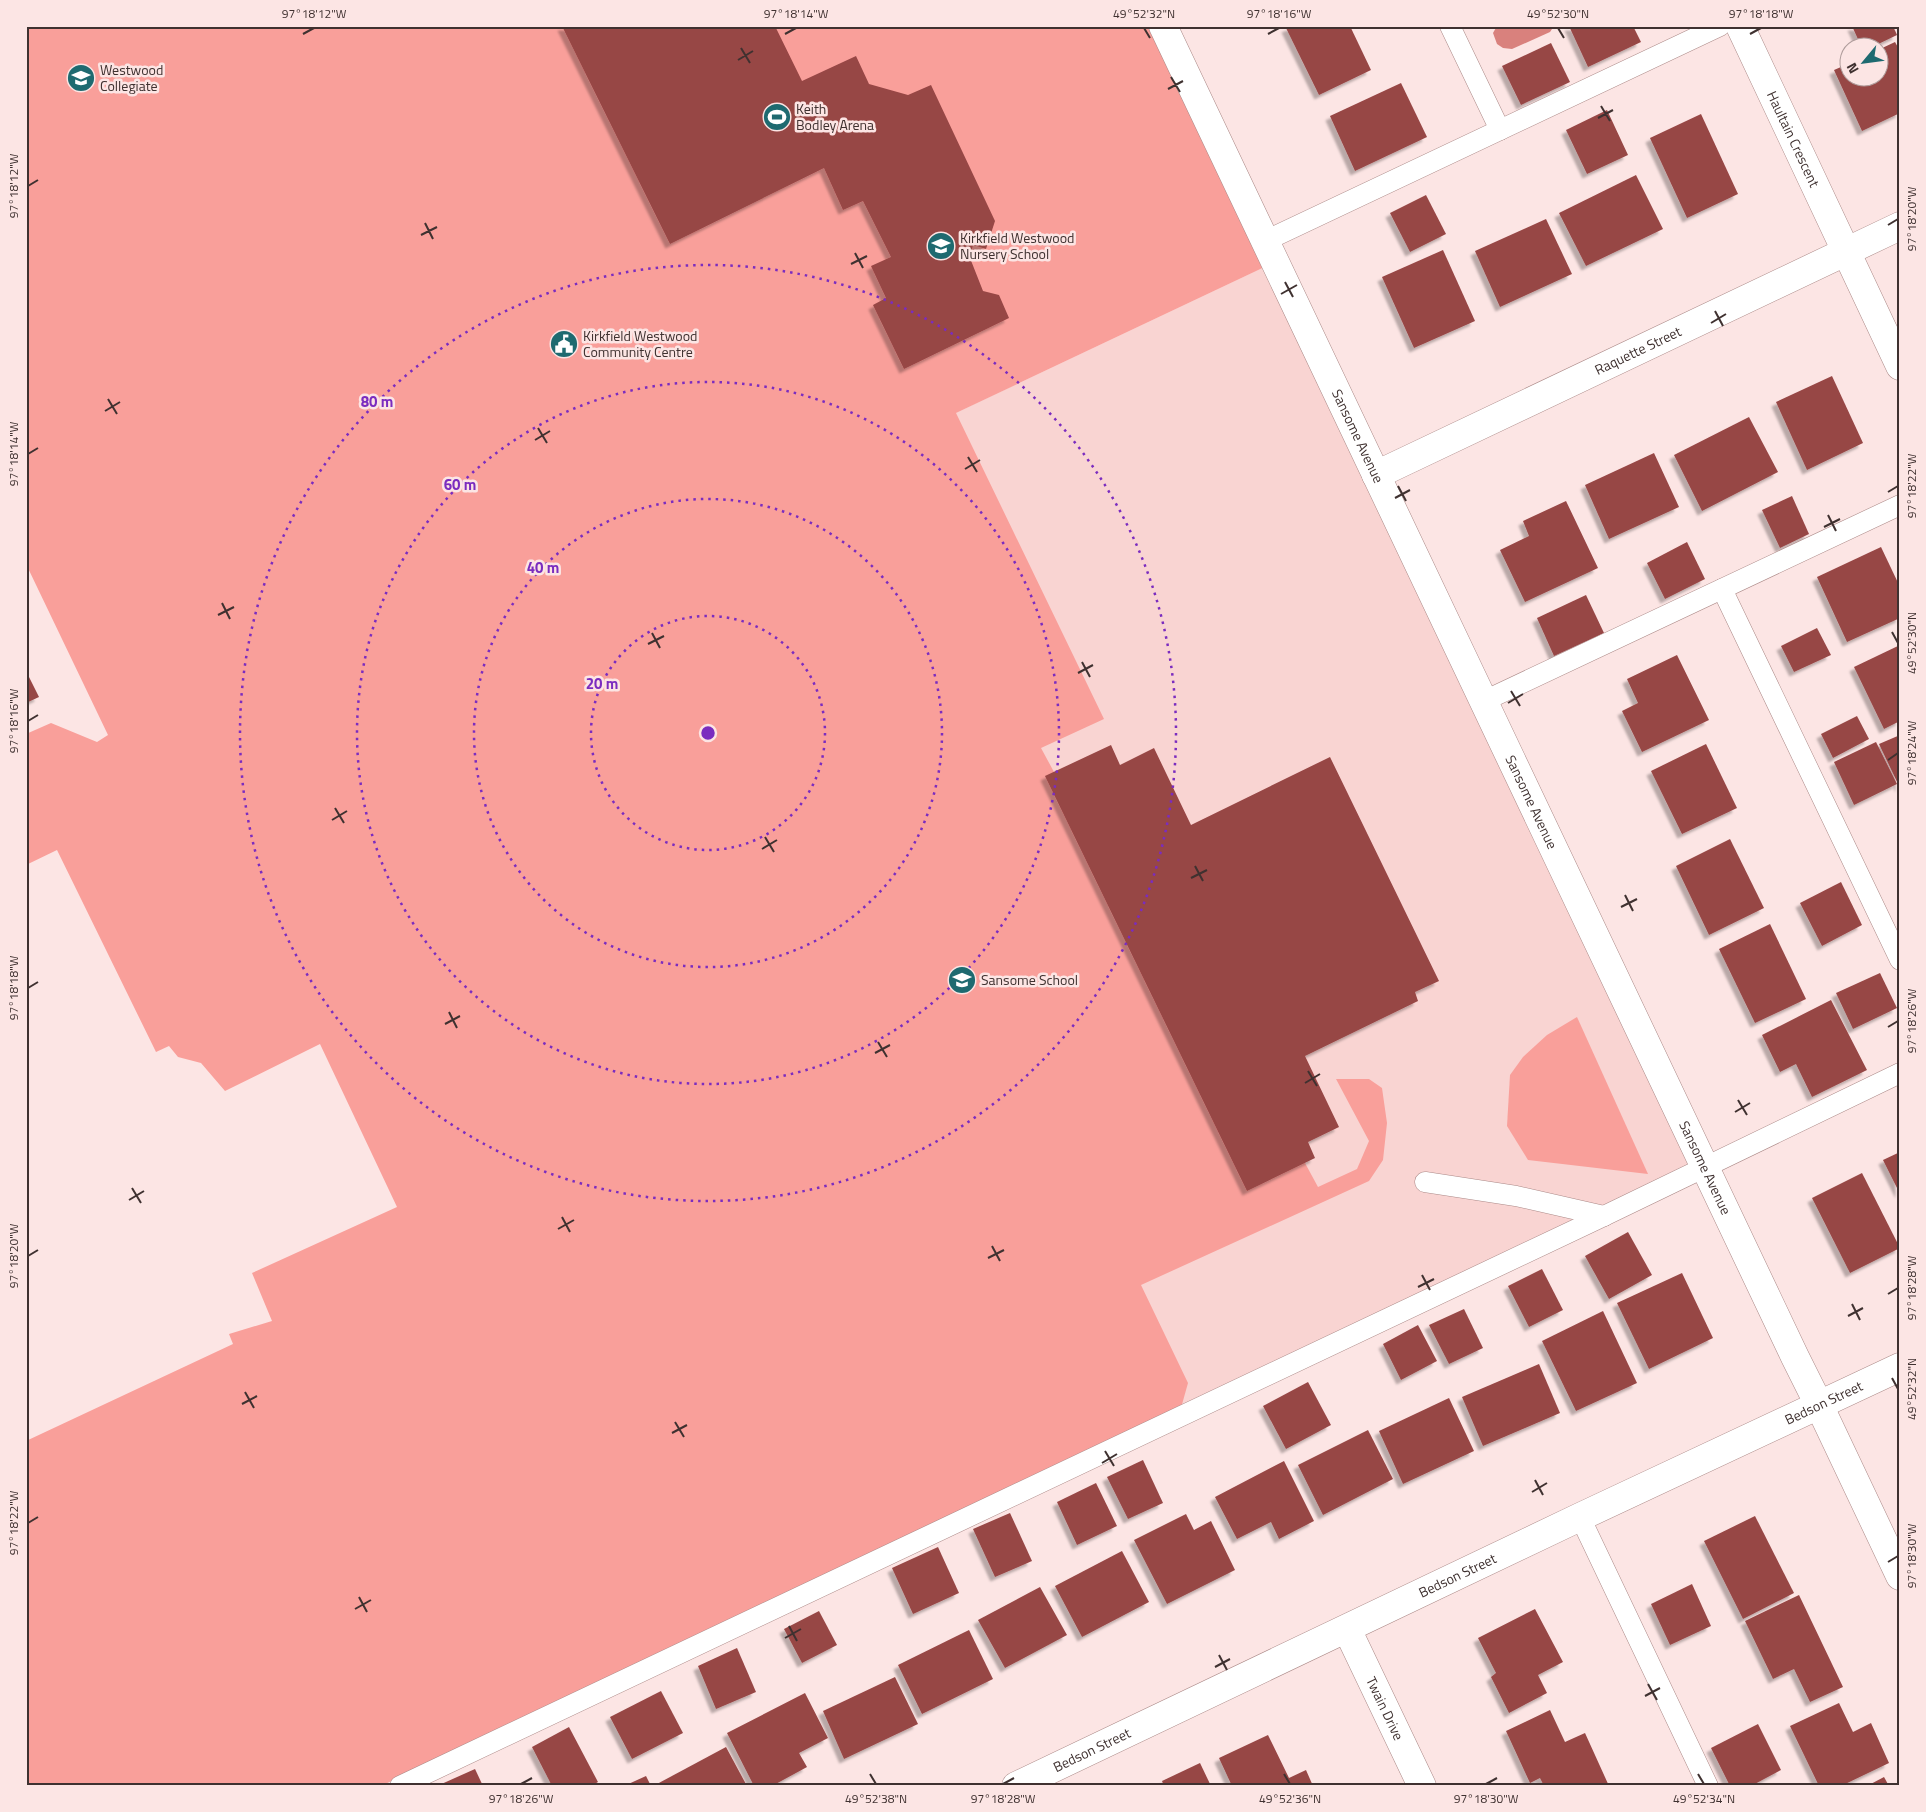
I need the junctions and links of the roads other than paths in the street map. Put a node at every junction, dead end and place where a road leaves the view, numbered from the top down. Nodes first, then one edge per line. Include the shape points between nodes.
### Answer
1 (1163, 26) edge
2 (1450, 26) edge
3 (1720, 26) edge
4 (1740, 26) edge
5 (1500, 130) junction
6 (1900, 226) edge
7 (1265, 241) junction
8 (1846, 252) junction
9 (1900, 366) edge
10 (1376, 475) junction
11 (1900, 505) edge
12 (1722, 589) junction
13 (1484, 701) junction
14 (1900, 960) edge
15 (1900, 1073) edge
16 (1705, 1168) junction
17 (1425, 1182) dead end
18 (1604, 1216) junction
19 (1900, 1367) edge
20 (1819, 1405) junction
21 (1580, 1517) junction
22 (1900, 1576) edge
23 (1348, 1629) junction
24 (400, 1786) edge
25 (1016, 1786) edge
26 (1422, 1786) edge
27 (1708, 1786) edge

1 - 7 street, Sansome Avenue
2 - 5 lane
3 - 5 lane
4 - 8 street, Haultain Crescent
5 - 7 lane
6 - 8 street, Raquette Street
7 - 10 street, Sansome Avenue
8 - 9 street, Haultain Crescent
8 - 10 street, Raquette Street
10 - 13 street, Sansome Avenue
11 - 12 lane
12 - 13 lane
12 - 14 lane
13 - 16 street, Sansome Avenue
15 - 16 lane
16 - 18 lane
16 - 20 street, Sansome Avenue
17 - 18 lane via 1516,1196
18 - 24 lane
19 - 20 street, Bedson Street
20 - 21 street, Bedson Street
20 - 22 street, Sansome Avenue
21 - 23 street, Bedson Street
21 - 27 lane
23 - 25 street, Bedson Street
23 - 26 street, Twain Drive

